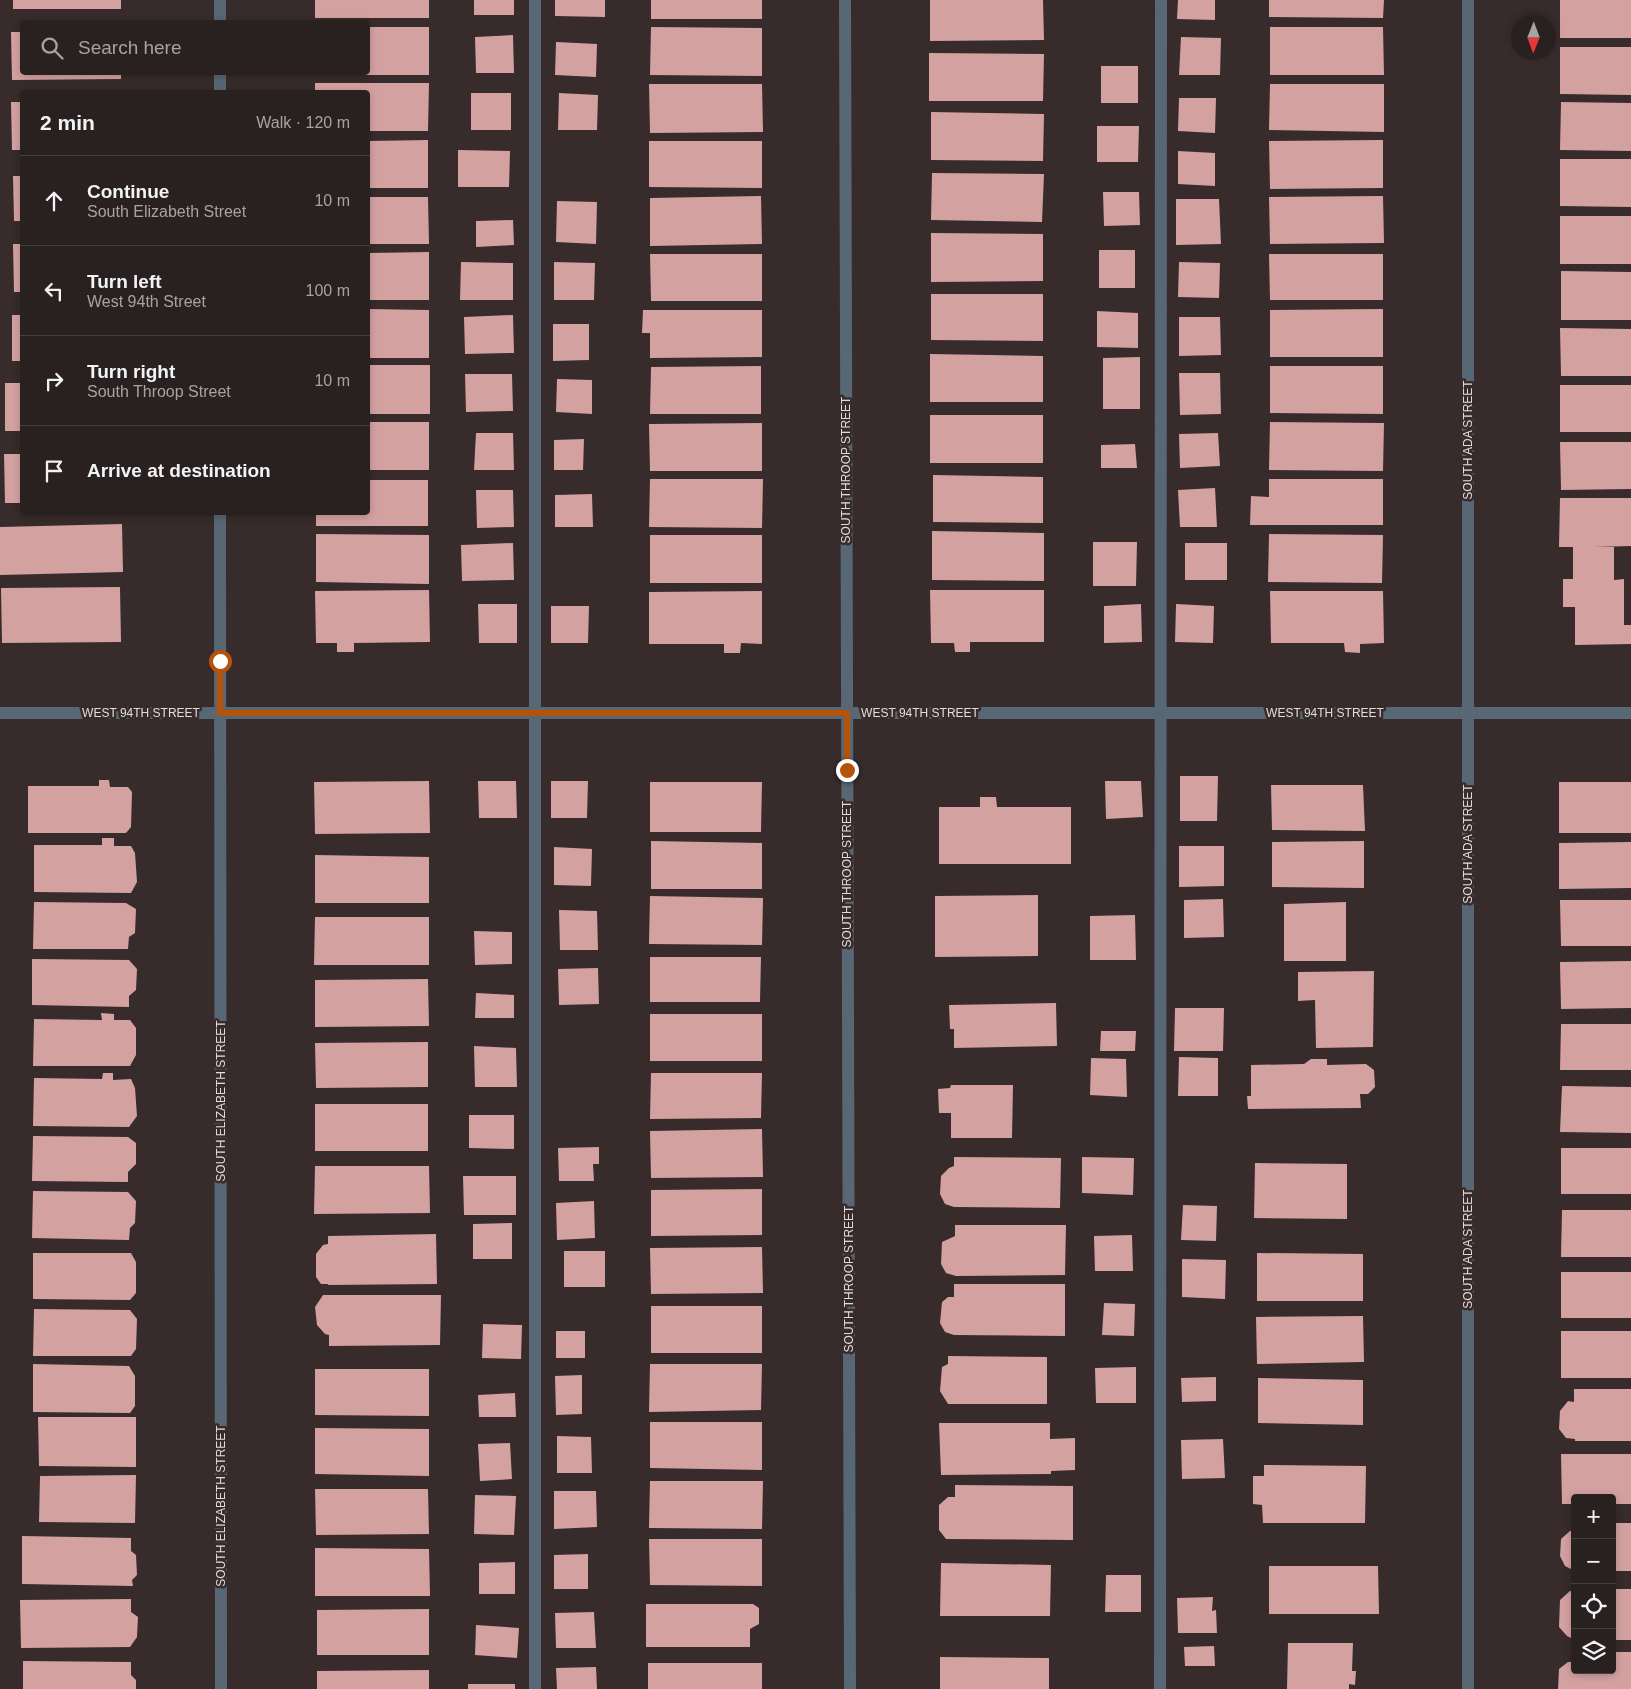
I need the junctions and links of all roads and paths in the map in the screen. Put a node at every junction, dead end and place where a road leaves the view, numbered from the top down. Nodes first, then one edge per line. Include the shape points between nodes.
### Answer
1 (220, 0) edge
2 (535, 0) edge
3 (845, 0) edge
4 (1161, 0) edge
5 (1468, 0) edge
6 (220, 20) edge
7 (220, 75) edge
8 (220, 90) edge
9 (220, 515) edge
10 (0, 713) edge
11 (220, 713) junction
12 (535, 713) junction
13 (847, 713) junction
14 (1161, 713) junction
15 (1631, 713) edge
16 (1468, 714) junction
17 (221, 1689) edge
18 (535, 1689) edge
19 (850, 1689) edge
20 (1160, 1689) edge
21 (1468, 1689) edge

1 - 6 street
2 - 12 street
3 - 13 street, SOUTH THROOP STREET
4 - 14 street
5 - 16 street, SOUTH ADA STREET
7 - 8 street
9 - 11 street, SOUTH ELIZABETH STREET
10 - 11 street, WEST 94TH STREET
11 - 12 street, WEST 94TH STREET
11 - 17 street, SOUTH ELIZABETH STREET
12 - 13 street, WEST 94TH STREET
12 - 18 street
13 - 14 street, WEST 94TH STREET
13 - 19 street, SOUTH THROOP STREET
14 - 16 street, WEST 94TH STREET
14 - 20 street
15 - 16 street, WEST 94TH STREET
16 - 21 street, SOUTH ADA STREET

